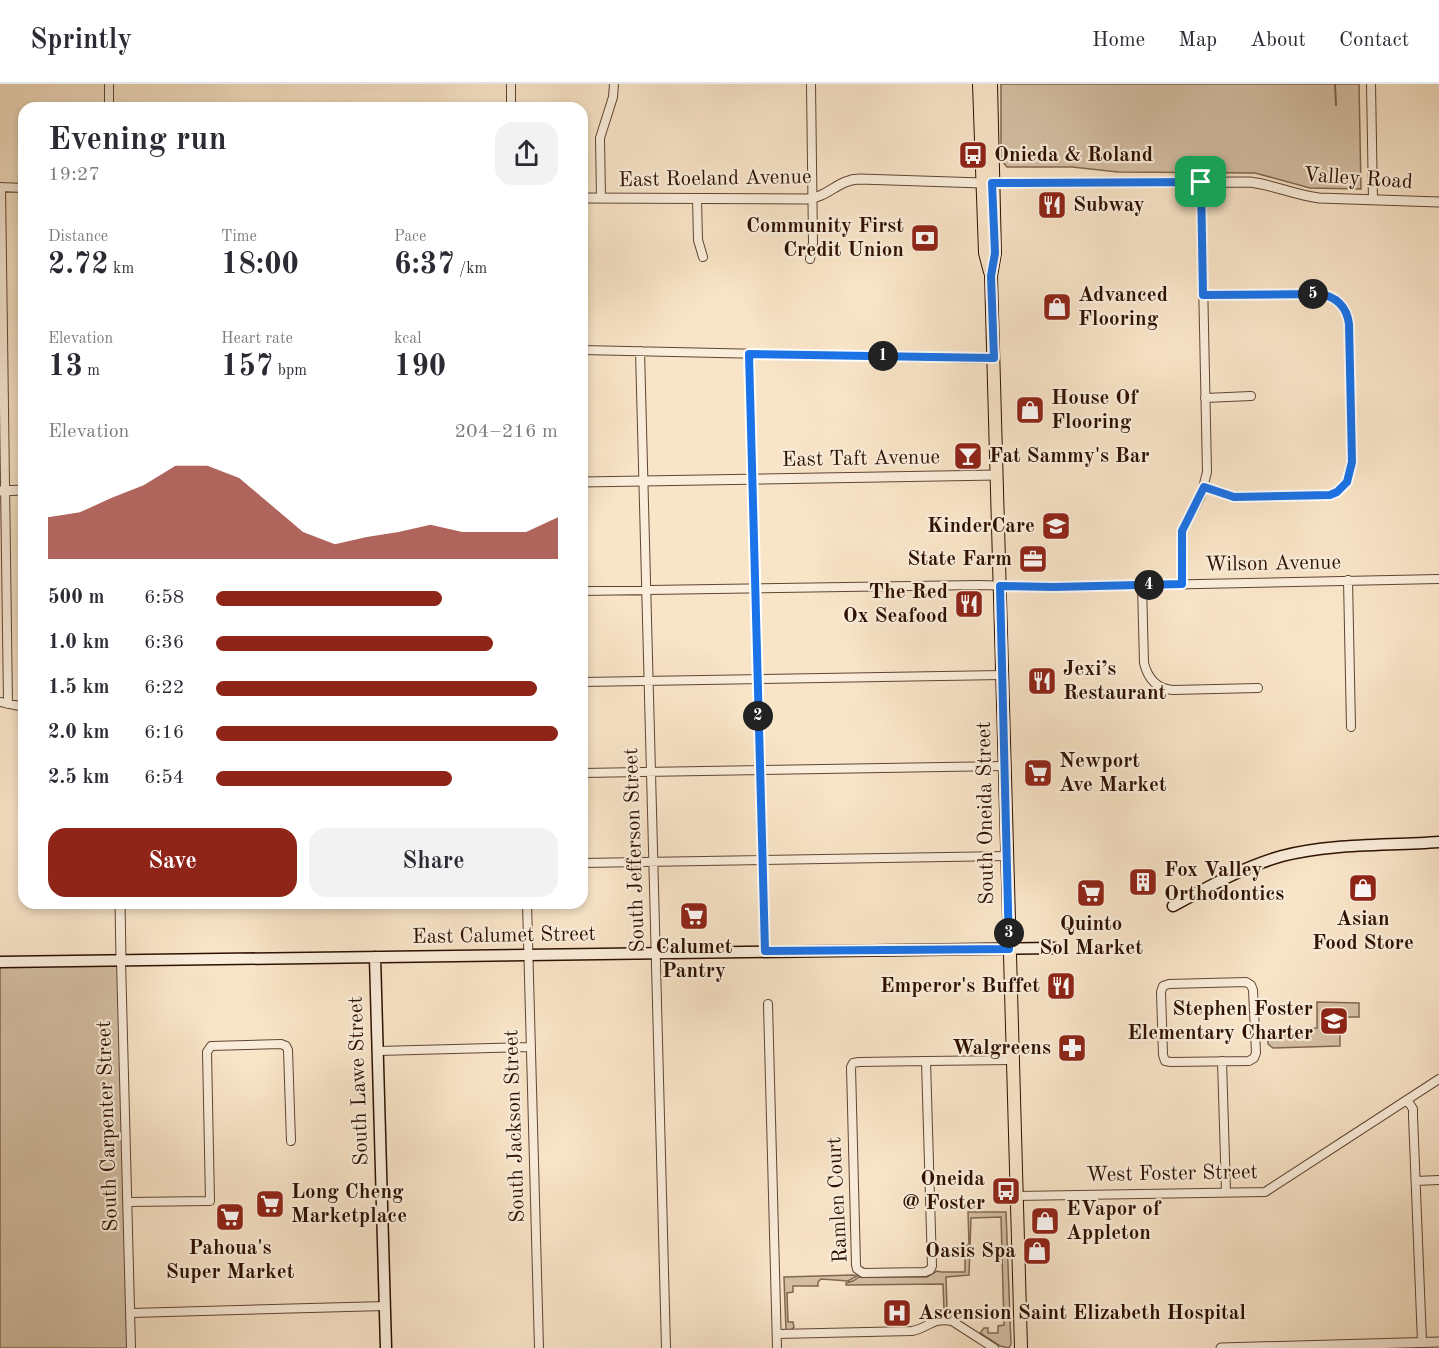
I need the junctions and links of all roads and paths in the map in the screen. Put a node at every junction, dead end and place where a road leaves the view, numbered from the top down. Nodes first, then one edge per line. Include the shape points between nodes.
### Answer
1 (109, 84) edge
2 (511, 84) edge
3 (614, 84) edge
4 (811, 84) edge
5 (979, 84) edge
6 (991, 84) edge
7 (1371, 84) edge
8 (109, 102) edge
9 (511, 102) edge
10 (1201, 182) junction
11 (987, 183) junction
12 (1, 187) edge
13 (18, 188) edge
14 (588, 198) edge
15 (601, 198) junction
16 (812, 198) junction
17 (697, 199) junction
18 (1373, 200) junction
19 (1439, 202) edge
20 (703, 257) dead end
21 (810, 259) dead end
22 (1203, 295) junction
23 (588, 350) edge
24 (640, 351) junction
25 (749, 354) junction
26 (994, 358) junction
27 (1251, 396) dead end
28 (1205, 398) junction
29 (997, 475) junction
30 (752, 480) junction
31 (588, 482) edge
32 (644, 482) junction
33 (1204, 487) junction
34 (18, 490) edge
35 (3, 491) edge
36 (1439, 579) edge
37 (1348, 580) junction
38 (1182, 584) junction
39 (1142, 585) junction
40 (1000, 586) junction
41 (755, 588) junction
42 (646, 590) junction
43 (588, 591) edge
44 (1002, 675) junction
45 (757, 679) junction
46 (648, 681) junction
47 (588, 682) edge
48 (1258, 688) dead end
49 (4, 703) edge
50 (1352, 727) dead end
51 (1004, 766) junction
52 (760, 770) junction
53 (651, 771) junction
54 (588, 772) edge
55 (1439, 842) edge
56 (1007, 856) junction
57 (762, 860) junction
58 (653, 862) junction
59 (588, 863) edge
60 (1173, 906) dead end
61 (120, 909) edge
62 (527, 909) edge
63 (1055, 948) dead end
64 (1009, 949) junction
65 (765, 951) junction
66 (656, 953) junction
67 (529, 955) junction
68 (375, 957) junction
69 (121, 960) junction
70 (0, 962) edge
71 (768, 1004) dead end
72 (531, 1047) junction
73 (378, 1051) junction
74 (1012, 1060) junction
75 (926, 1061) junction
76 (1222, 1061) junction
77 (1439, 1079) edge
78 (1407, 1100) junction
79 (291, 1141) dead end
80 (1439, 1180) edge
81 (1416, 1181) junction
82 (1226, 1192) junction
83 (1016, 1196) junction
84 (128, 1202) junction
85 (385, 1306) junction
86 (131, 1313) junction
87 (777, 1334) junction
88 (1422, 1342) junction
89 (1439, 1342) edge
90 (131, 1348) edge
91 (386, 1348) edge
92 (539, 1348) edge
93 (666, 1348) edge
94 (777, 1348) edge
95 (994, 1348) edge
96 (1021, 1348) edge
97 (1221, 1348) edge

1 - 8 street
2 - 9 street
3 - 15 street via 600,138
4 - 16 street
5 - 11 main road, South Oneida Street
6 - 11 main road, South Oneida Street
7 - 18 street
10 - 11 street, Valley Road
10 - 18 street, Valley Road via 1250,182 1319,198
10 - 22 street
11 - 16 street, East Roeland Avenue via 853,179
11 - 26 main road, South Oneida Street via 995,253 991,276
12 - 13 street
12 - 35 street
14 - 15 street, East Roeland Avenue
15 - 17 street, East Roeland Avenue
16 - 17 street, East Roeland Avenue
16 - 21 street
17 - 20 street via 698,240
18 - 19 street, Valley Road
22 - 28 street
22 - 33 street via 1319,294 1340,303 1349,324 1352,462 1347,482 1330,495 1234,497
23 - 24 street
24 - 25 street
24 - 32 street, South Jefferson Street
25 - 26 street
25 - 30 street
26 - 29 main road, South Oneida Street
27 - 28 street
28 - 33 street
29 - 30 street, East Taft Avenue
29 - 40 main road, South Oneida Street
30 - 32 street, East Taft Avenue
30 - 41 street
31 - 32 street, East Taft Avenue
32 - 42 street, South Jefferson Street
33 - 38 street via 1182,531
34 - 35 street
35 - 49 street
36 - 37 street, Wilson Avenue
37 - 38 street, Wilson Avenue
37 - 50 street
38 - 39 street, Wilson Avenue
39 - 40 street, Wilson Avenue
39 - 48 street via 1144,663 1152,681 1173,690
40 - 41 street, Wilson Avenue
40 - 44 main road, South Oneida Street
41 - 42 street, Wilson Avenue
41 - 45 street
42 - 43 street, Wilson Avenue
42 - 46 street, South Jefferson Street
44 - 45 street
44 - 51 main road, South Oneida Street
45 - 46 street
45 - 52 street
46 - 47 street
46 - 53 street, South Jefferson Street
51 - 52 street
51 - 56 main road, South Oneida Street
52 - 53 street
52 - 57 street
53 - 54 street
53 - 58 street, South Jefferson Street
55 - 60 main road via 1325,849 1281,857 1240,871
56 - 57 street
56 - 64 main road, South Oneida Street
57 - 58 street
57 - 65 street
58 - 59 street
58 - 66 street, South Jefferson Street
61 - 69 street, South Carpenter Street
62 - 67 street, South Jackson Street
63 - 64 main road, East Calumet Street
64 - 65 main road, East Calumet Street
64 - 74 main road, South Oneida Street
65 - 66 main road, East Calumet Street
66 - 67 main road, East Calumet Street
66 - 93 street, South Jefferson Street
67 - 68 main road, East Calumet Street
67 - 72 street, South Jackson Street
68 - 69 main road, East Calumet Street
68 - 73 main road, South Lawe Street
69 - 70 main road, East Calumet Street
69 - 84 street, South Carpenter Street
71 - 87 street
72 - 73 street
72 - 92 street, South Jackson Street
73 - 85 main road, South Lawe Street
74 - 75 street, Ramlen Court
74 - 83 main road, South Oneida Street
75 - 75 street, Ramlen Court via 859,1062 851,1067 856,1265 863,1273 925,1272 932,1266
76 - 76 street via 1166,1061 1163,986 1246,982 1251,985 1255,1056 1249,1061
76 - 82 street
77 - 78 street, West Foster Street
78 - 81 street via 1413,1109
78 - 82 street, West Foster Street via 1270,1190
79 - 84 street via 286,1046 208,1047 210,1201
80 - 81 street
81 - 88 street
82 - 83 street, West Foster Street
83 - 96 main road, South Oneida Street
84 - 86 street, South Carpenter Street
85 - 86 street
85 - 91 main road, South Lawe Street
86 - 90 street, South Carpenter Street
87 - 94 street
87 - 95 street via 912,1331 946,1320
88 - 89 street
88 - 97 street

